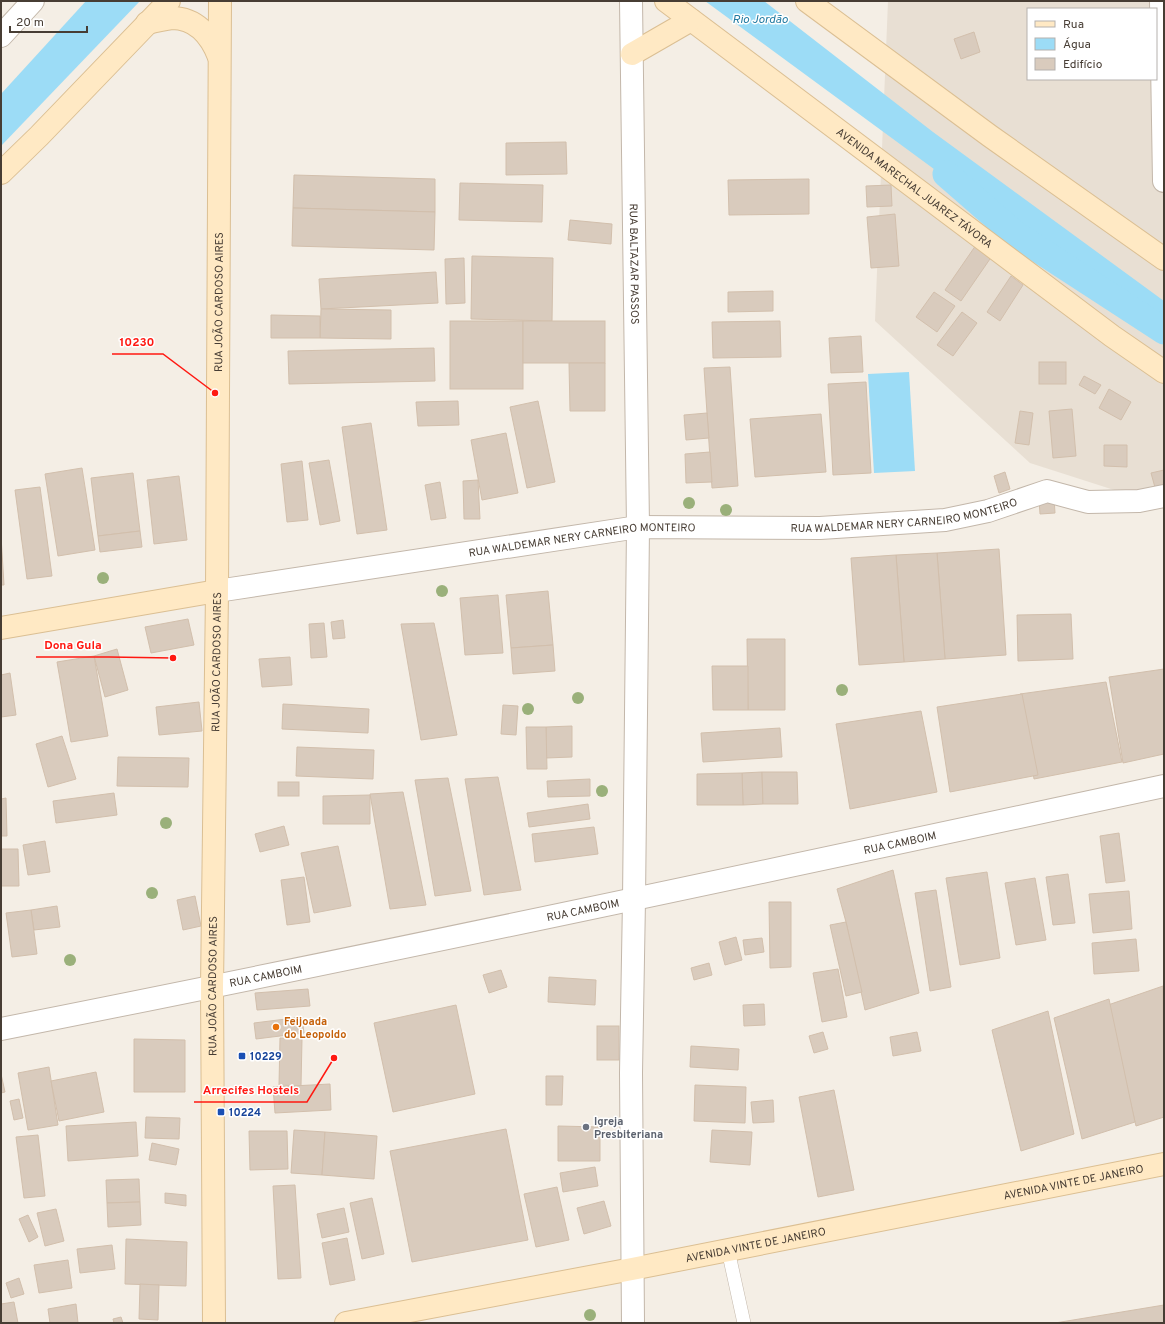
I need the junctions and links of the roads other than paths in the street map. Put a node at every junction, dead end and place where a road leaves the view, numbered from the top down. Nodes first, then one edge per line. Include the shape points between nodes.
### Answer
1 (34, 1) edge
2 (169, 1) edge
3 (220, 1) edge
4 (631, 1) edge
5 (666, 1) edge
6 (807, 1) edge
7 (1161, 1) edge
8 (691, 20) junction
9 (147, 23) junction
10 (1, 36) edge
11 (632, 54) junction
12 (220, 57) junction
13 (1, 173) edge
14 (1164, 181) edge
15 (1164, 259) edge
16 (1164, 372) edge
17 (1164, 496) edge
18 (638, 527) junction
19 (217, 592) junction
20 (1, 628) edge
21 (1164, 786) edge
22 (634, 900) junction
23 (212, 987) junction
24 (1, 1029) edge
25 (1164, 1164) edge
26 (728, 1250) junction
27 (632, 1270) junction
28 (214, 1323) edge
29 (346, 1323) edge
30 (633, 1323) edge
31 (744, 1323) edge

1 - 10 street
2 - 9 street
3 - 12 street, RUA JOÃO CARDOSO AIRES
4 - 11 street, RUA BALTAZAR PASSOS
5 - 8 street, AVENIDA MARECHAL JUAREZ TÁVORA
6 - 15 street via 990,136
7 - 14 street
8 - 11 street
8 - 16 street, AVENIDA MARECHAL JUAREZ TÁVORA
9 - 12 street via 173,18 193,24 210,37
9 - 13 street
11 - 18 street, RUA BALTAZAR PASSOS
12 - 19 street, RUA JOÃO CARDOSO AIRES
17 - 18 street, RUA WALDEMAR NERY CARNEIRO MONTEIRO via 1139,501 1088,502 1047,491 988,511 945,520 820,528
18 - 19 street, RUA WALDEMAR NERY CARNEIRO MONTEIRO
18 - 22 street, RUA BALTAZAR PASSOS
19 - 20 street, RUA WALDEMAR NERY CARNEIRO MONTEIRO
19 - 23 street, RUA JOÃO CARDOSO AIRES
21 - 22 street, RUA CAMBOIM
22 - 23 street, RUA CAMBOIM
22 - 27 street, RUA BALTAZAR PASSOS via 631,1073
23 - 24 street, RUA CAMBOIM
23 - 28 street, RUA JOÃO CARDOSO AIRES
25 - 26 street, AVENIDA VINTE DE JANEIRO
26 - 27 street, AVENIDA VINTE DE JANEIRO
26 - 31 lane
27 - 29 street, AVENIDA VINTE DE JANEIRO
27 - 30 street, RUA BALTAZAR PASSOS

